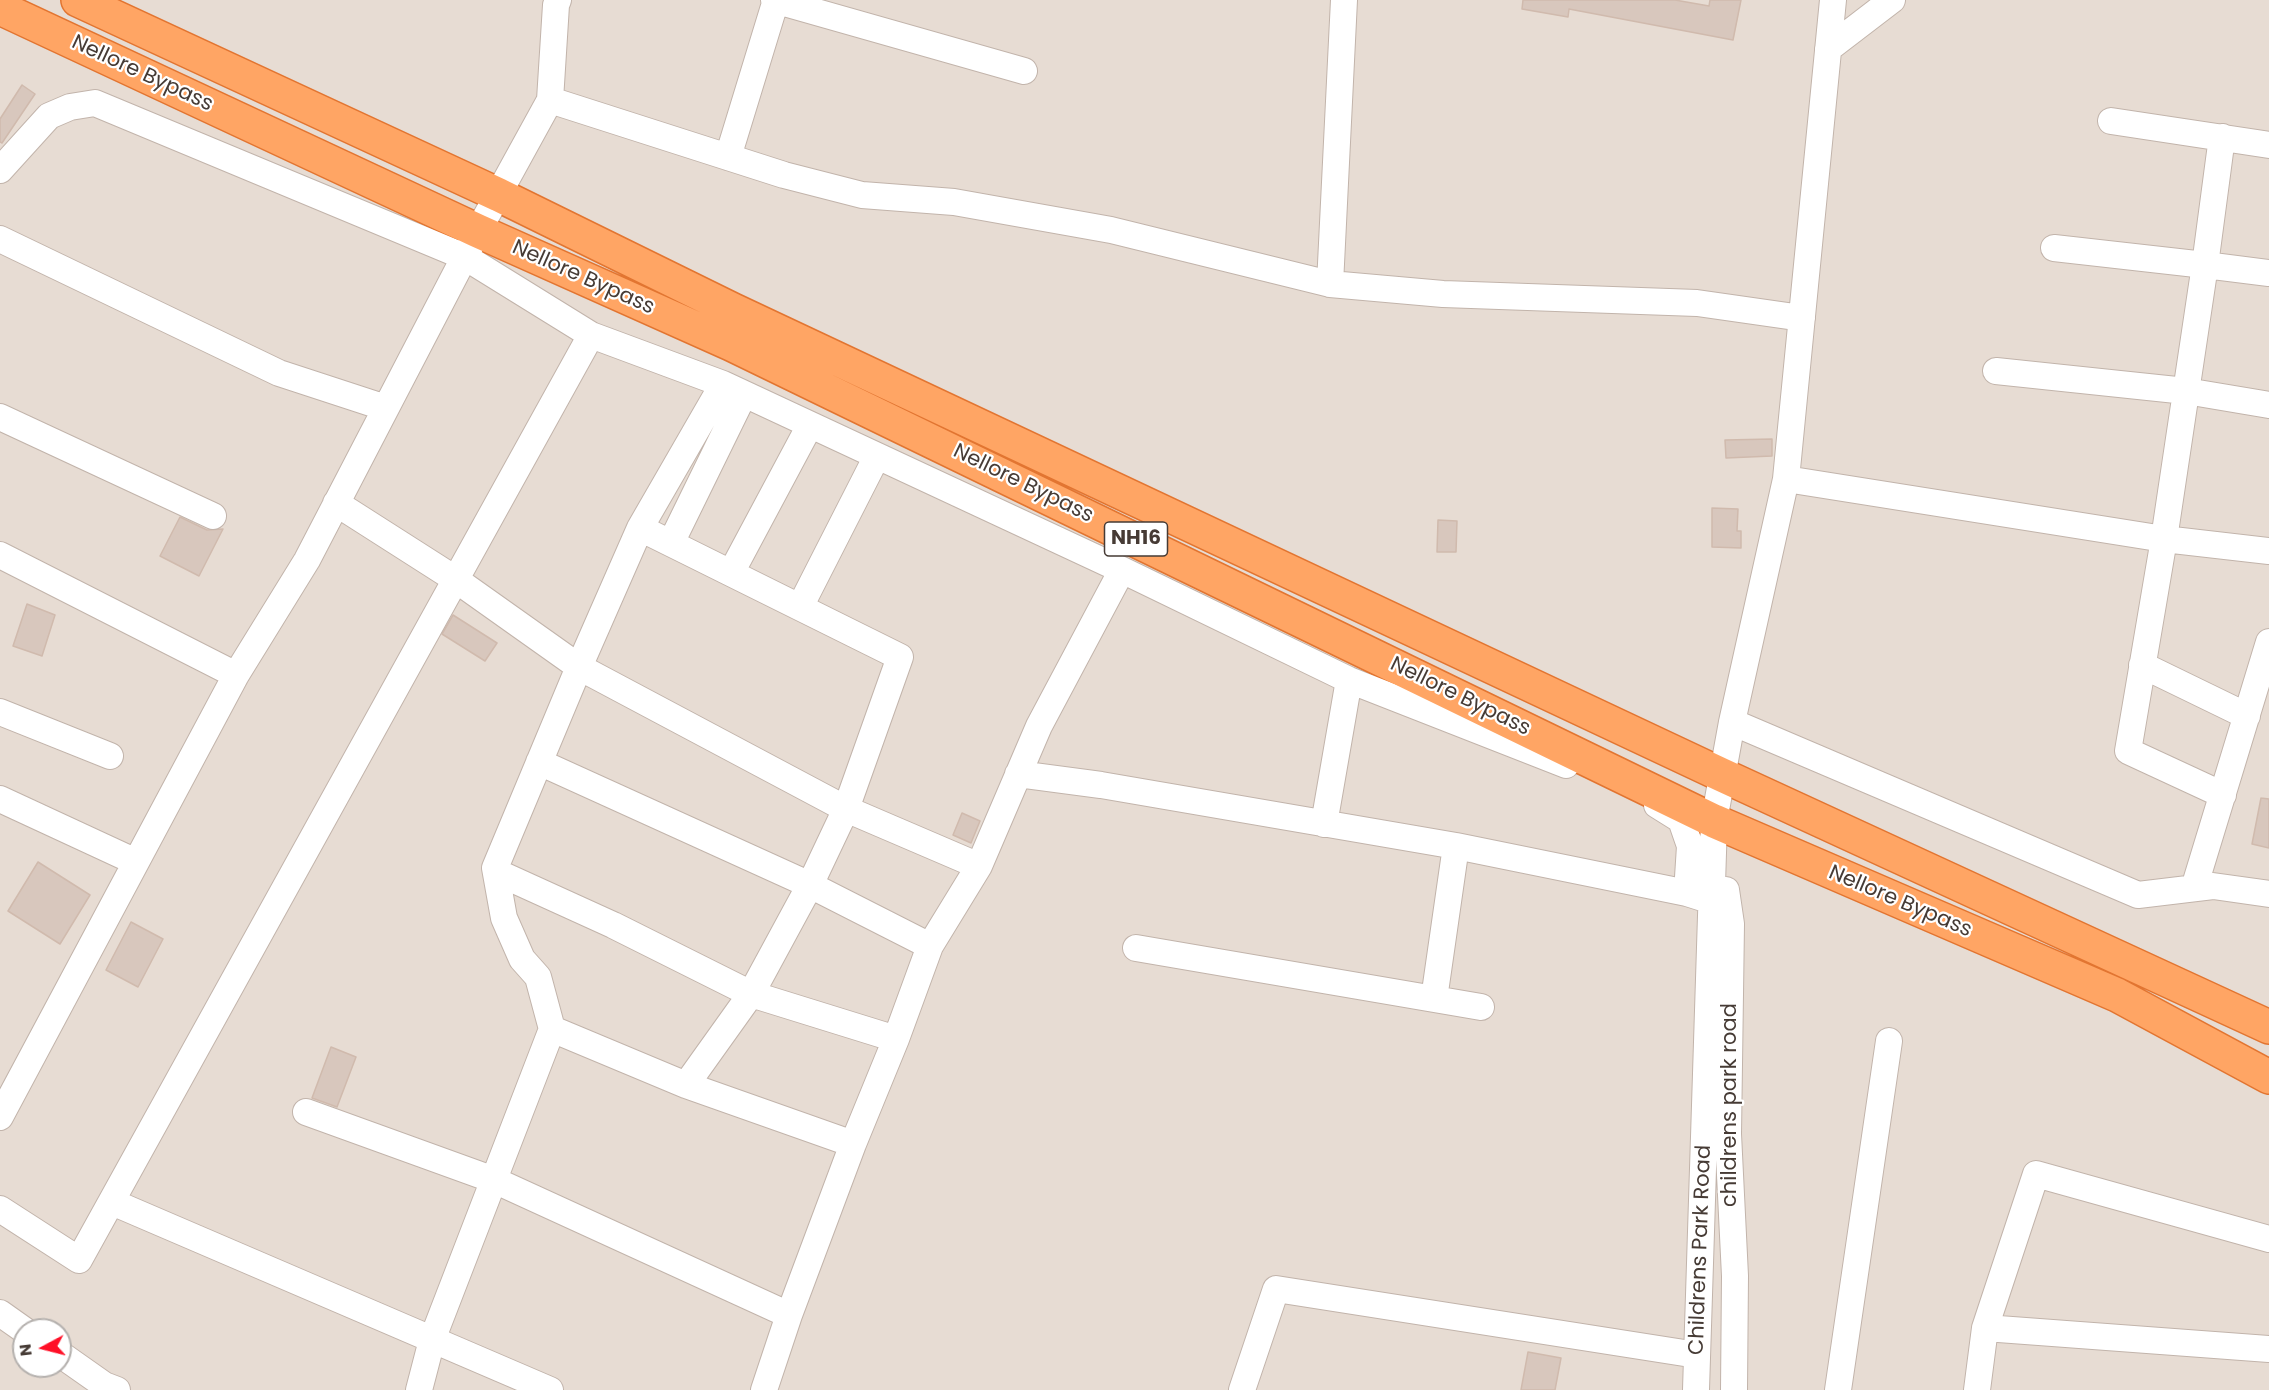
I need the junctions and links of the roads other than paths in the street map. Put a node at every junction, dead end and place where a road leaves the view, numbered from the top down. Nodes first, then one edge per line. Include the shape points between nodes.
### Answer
1 (78, 0) edge
2 (558, 0) edge
3 (776, 0) edge
4 (1344, 0) edge
5 (1833, 0) edge
6 (1892, 0) edge
7 (0, 8) edge
8 (1828, 49) junction
9 (1024, 71) dead end
10 (550, 100) junction
11 (2111, 121) dead end
12 (2222, 138) junction
13 (2269, 145) edge
14 (728, 157) junction
15 (0, 170) edge
16 (499, 195) junction
17 (0, 239) edge
18 (472, 244) junction
19 (2054, 248) dead end
20 (2205, 265) junction
21 (2269, 273) edge
22 (1330, 284) junction
23 (1802, 318) junction
24 (591, 335) junction
25 (1995, 371) dead end
26 (733, 389) junction
27 (2186, 391) junction
28 (2269, 405) edge
29 (386, 408) junction
30 (0, 417) edge
31 (810, 425) junction
32 (878, 456) junction
33 (1786, 479) junction
34 (336, 503) junction
35 (213, 516) dead end
36 (640, 528) junction
37 (2164, 539) junction
38 (671, 543) junction
39 (2269, 551) edge
40 (0, 555) edge
41 (1122, 570) junction
42 (731, 573) junction
43 (455, 579) junction
44 (800, 607) junction
45 (2269, 642) edge
46 (2142, 665) junction
47 (579, 667) junction
48 (236, 675) junction
49 (1349, 680) junction
50 (0, 712) edge
51 (2247, 716) junction
52 (1732, 722) junction
53 (110, 756) dead end
54 (539, 762) junction
55 (1018, 774) junction
56 (1722, 775) junction
57 (2223, 795) junction
58 (0, 799) edge
59 (846, 809) junction
60 (1714, 821) junction
61 (1324, 824) junction
62 (1456, 846) junction
63 (136, 862) junction
64 (979, 866) junction
65 (495, 868) junction
66 (810, 885) junction
67 (2194, 888) junction
68 (2269, 894) edge
69 (1708, 900) junction
70 (930, 946) junction
71 (1136, 948) dead end
72 (751, 994) junction
73 (1434, 999) junction
74 (1481, 1007) dead end
75 (2269, 1027) edge
76 (552, 1029) junction
77 (896, 1039) junction
78 (1888, 1041) dead end
79 (2269, 1077) edge
80 (686, 1085) junction
81 (306, 1112) dead end
82 (0, 1117) edge
83 (853, 1144) junction
84 (494, 1180) junction
85 (112, 1202) junction
86 (0, 1209) edge
87 (2269, 1239) edge
88 (789, 1315) junction
89 (1985, 1328) junction
90 (432, 1340) junction
91 (2269, 1348) edge
92 (1697, 1355) junction
93 (72, 1363) edge
94 (107, 1388) edge
95 (419, 1390) edge
96 (550, 1390) edge
97 (764, 1390) edge
98 (1242, 1390) edge
99 (1696, 1390) edge
100 (1734, 1390) edge
101 (1838, 1390) edge
102 (1977, 1390) edge

1 - 16 highway, Nellore Bypass / NH16
2 - 10 street
3 - 9 street
3 - 14 street
4 - 22 street
5 - 8 street, childrens park road
6 - 8 street
7 - 18 highway, Nellore Bypass / NH16
8 - 23 street, childrens park road
10 - 14 street
10 - 16 street
11 - 12 street
12 - 13 street
12 - 20 street
14 - 22 street via 862,195 954,202 1111,230
15 - 18 street via 49,116 70,106 95,103
16 - 18 street
16 - 56 highway, Nellore Bypass / NH16 via 733,310
17 - 29 street via 279,373
18 - 24 street
18 - 29 street
18 - 60 highway, Nellore Bypass / NH16 via 731,344
19 - 20 street
20 - 21 street
20 - 27 street
22 - 23 street via 1443,294 1697,303
23 - 33 street, childrens park road
24 - 26 street
24 - 43 street
25 - 27 street
26 - 31 street
26 - 36 street
26 - 38 street
27 - 28 street
27 - 37 street
29 - 34 street
30 - 35 street
31 - 32 street
31 - 42 street
32 - 41 street
32 - 44 street
33 - 37 street
33 - 52 street, childrens park road
34 - 43 street
34 - 48 street via 298,556
36 - 38 street
36 - 47 street
37 - 39 street
37 - 46 street
38 - 42 street
40 - 48 street
41 - 49 street
41 - 55 street via 1039,726
42 - 44 street
43 - 47 street
43 - 85 street
44 - 59 street via 900,657
45 - 51 street
46 - 51 street
46 - 57 street via 2128,751
47 - 54 street
47 - 59 street
48 - 63 street
49 - 61 street
49 - 69 street via 1637,792 1681,820
50 - 53 street
51 - 57 street
52 - 56 street, childrens park road
52 - 67 street via 2138,896
54 - 65 street
54 - 66 street
55 - 61 street
55 - 64 street
56 - 60 street, childrens park road
56 - 75 highway, Nellore Bypass / NH16
57 - 67 street
58 - 63 street
59 - 64 street
59 - 66 street
60 - 69 street, childrens park road
60 - 79 highway, Nellore Bypass / NH16 via 2117,995
61 - 62 street
62 - 69 street
62 - 73 street
63 - 82 street
64 - 70 street
65 - 72 street
65 - 76 street via 504,918 522,959 538,977
66 - 70 street
66 - 72 street
67 - 68 street via 2213,886
69 - 92 street, Childrens Park Road
69 - 100 street, childrens park road via 1731,924 1728,1134
70 - 77 street
71 - 73 street
72 - 77 street
72 - 80 street
73 - 74 street
76 - 80 street
76 - 84 street
77 - 83 street
78 - 101 street
80 - 83 street
81 - 84 street
83 - 88 street
84 - 88 street
84 - 90 street
85 - 86 street via 79,1260
85 - 90 street
87 - 89 street via 2036,1174
88 - 97 street
89 - 91 street
89 - 102 street
90 - 95 street
90 - 96 street
92 - 98 street via 1276,1289
92 - 99 street, Childrens Park Road
93 - 94 street

